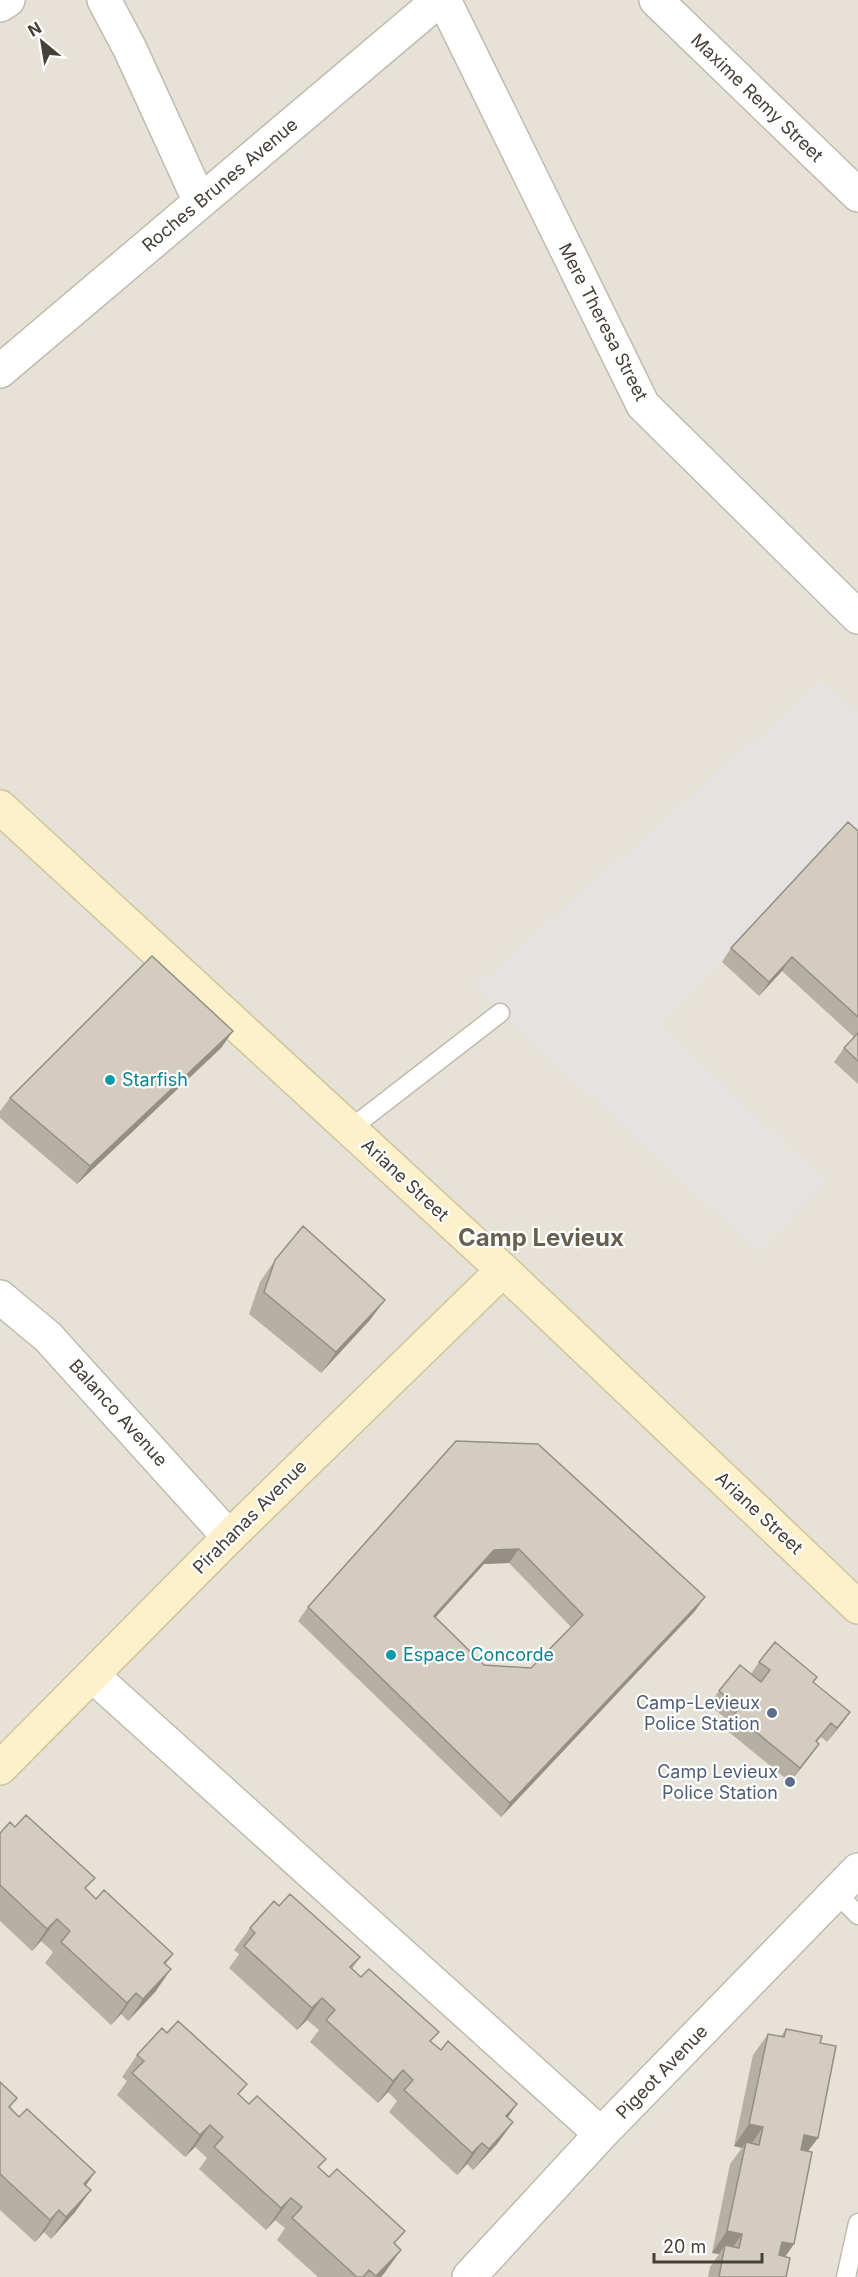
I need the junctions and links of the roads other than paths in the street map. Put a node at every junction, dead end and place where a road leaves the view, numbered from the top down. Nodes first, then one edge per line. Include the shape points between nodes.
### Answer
1 (8, 0) edge
2 (104, 0) edge
3 (439, 0) edge
4 (444, 0) edge
5 (656, 0) edge
6 (0, 5) edge
7 (858, 195) edge
8 (200, 202) junction
9 (0, 371) edge
10 (858, 617) edge
11 (0, 807) edge
12 (500, 1012) dead end
13 (350, 1129) junction
14 (503, 1270) junction
15 (0, 1297) edge
16 (229, 1537) junction
17 (858, 1607) edge
18 (93, 1676) junction
19 (0, 1768) edge
20 (858, 1870) edge
21 (847, 1904) edge
22 (601, 2134) junction
23 (858, 2223) edge
24 (469, 2277) edge
25 (846, 2277) edge

1 - 6 street
2 - 8 street
3 - 8 street, Roches Brunes Avenue
4 - 10 street, Mere Theresa Street via 643,405
5 - 7 street, Maxime Remy Street
8 - 9 street, Roches Brunes Avenue
11 - 13 street, Ariane Street
12 - 13 lane
13 - 14 street, Ariane Street
14 - 16 street, Pirahanas Avenue
14 - 17 street, Ariane Street
15 - 16 street, Balanco Avenue via 48,1337
16 - 18 street, Pirahanas Avenue
18 - 19 street, Pirahanas Avenue
18 - 22 street
20 - 21 street, Pigeot Avenue
21 - 22 street, Pigeot Avenue
22 - 24 street, Pigeot Avenue
23 - 25 lane

